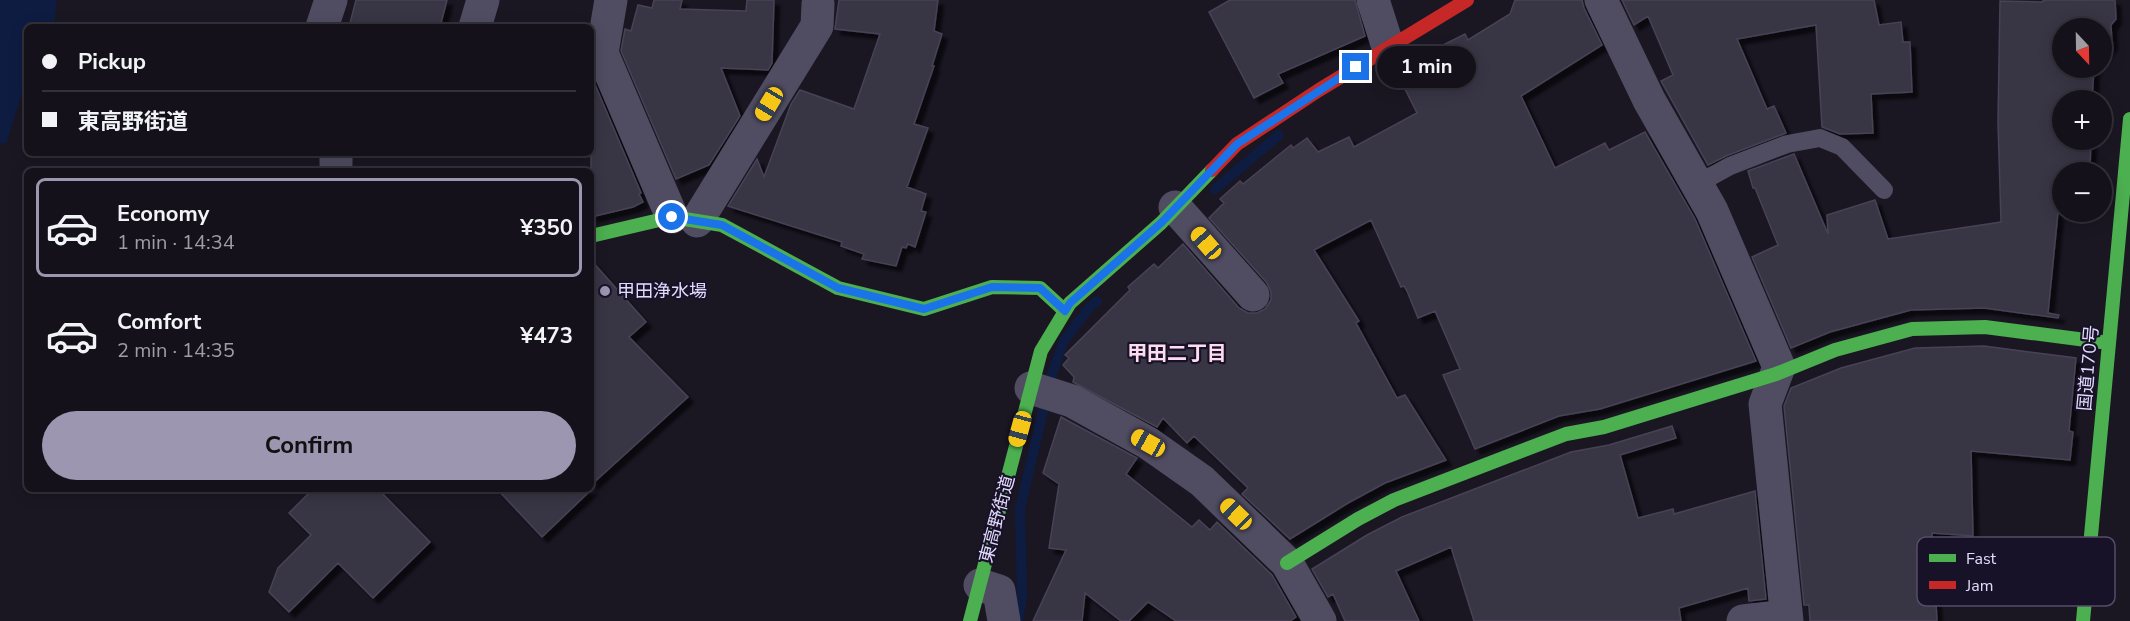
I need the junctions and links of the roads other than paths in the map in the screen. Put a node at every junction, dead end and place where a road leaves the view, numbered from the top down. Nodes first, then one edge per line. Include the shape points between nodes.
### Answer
1 (331, 0) edge
2 (483, 0) edge
3 (611, 0) edge
4 (1372, 0) edge
5 (1467, 0) edge
6 (1601, 0) edge
7 (818, 4) dead end
8 (323, 24) edge
9 (476, 24) edge
10 (1388, 47) junction
11 (2130, 119) edge
12 (1697, 184) junction
13 (1884, 190) dead end
14 (1175, 207) junction
15 (685, 219) junction
16 (594, 235) edge
17 (1252, 296) dead end
18 (1065, 311) junction
19 (2109, 343) junction
20 (1776, 374) junction
21 (1031, 388) junction
22 (2091, 537) edge
23 (1287, 563) junction
24 (980, 585) junction
25 (2084, 606) edge
26 (1786, 618) edge
27 (970, 621) edge
28 (1004, 621) edge
29 (1320, 621) edge
30 (1743, 621) edge
31 (2083, 621) edge

1 - 8 street
2 - 9 street
3 - 15 street via 602,53
4 - 10 street
5 - 10 main road, 東高野街道
6 - 12 street via 1649,100
7 - 15 street via 817,26
10 - 14 main road, 東高野街道 via 1237,144
11 - 19 main road, 国道170号
12 - 13 lane via 1787,144 1820,138 1842,147
12 - 20 street via 1779,367
14 - 17 street
14 - 18 main road, 東高野街道
15 - 16 main road
15 - 18 main road via 722,225 838,288 924,309 992,287 1004,287 1040,288
18 - 21 main road, 東高野街道 via 1041,351
19 - 20 main road via 1985,327 1912,329 1835,350
19 - 22 main road, 国道170号
20 - 23 main road via 1604,427 1566,434 1405,496 1358,519
20 - 26 street via 1765,404
21 - 23 street via 1072,401 1148,443 1202,481
21 - 24 main road, 東高野街道
23 - 29 street
24 - 27 main road
24 - 28 street, 東高野街道 via 999,591
25 - 31 main road, 国道170号
26 - 30 street

